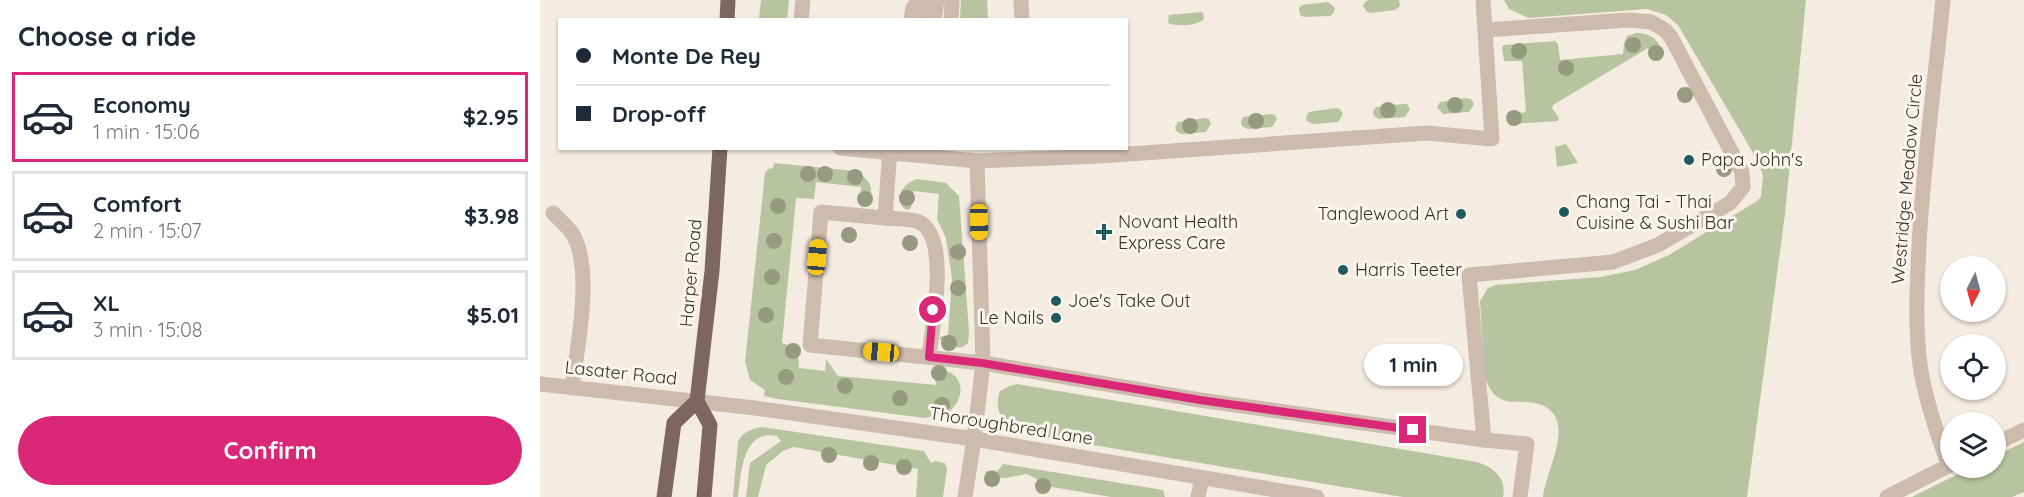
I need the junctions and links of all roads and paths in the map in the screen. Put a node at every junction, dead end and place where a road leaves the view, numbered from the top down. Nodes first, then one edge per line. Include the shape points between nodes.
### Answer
1 (728, 0) edge
2 (802, 0) edge
3 (920, 0) edge
4 (928, 0) edge
5 (937, 0) edge
6 (952, 0) edge
7 (1021, 0) edge
8 (1484, 0) edge
9 (1943, 0) edge
10 (727, 18) edge
11 (801, 18) edge
12 (911, 18) edge
13 (922, 18) edge
14 (934, 18) edge
15 (951, 18) edge
16 (1022, 18) edge
17 (1485, 30) junction
18 (1128, 149) edge
19 (720, 150) edge
20 (890, 150) edge
21 (1109, 150) edge
22 (1034, 154) edge
23 (977, 161) junction
24 (553, 213) dead end
25 (885, 218) junction
26 (929, 357) junction
27 (982, 363) junction
28 (540, 384) edge
29 (573, 388) junction
30 (698, 401) junction
31 (2024, 430) edge
32 (1940, 435) edge
33 (974, 439) junction
34 (2006, 439) edge
35 (1484, 440) junction
36 (1940, 471) edge
37 (1202, 478) junction
38 (664, 497) edge
39 (704, 497) edge
40 (965, 497) edge
41 (1198, 497) edge
42 (1317, 497) edge
43 (1520, 497) edge
44 (1887, 497) edge

1 - 10 main road
2 - 11 street
3 - 12 street
4 - 13 street
5 - 14 street
6 - 15 street
7 - 16 street
8 - 17 street
9 - 32 street, Westridge Meadow Circle via 1922,201 1917,328 1920,366
17 - 18 street via 1492,139 1427,133
17 - 35 street via 1629,20 1658,25 1684,60 1744,180 1740,193 1730,203 1658,245 1613,262 1469,275
19 - 30 main road, Harper Road
20 - 23 street
20 - 25 street
21 - 22 street
22 - 23 street
23 - 27 street
24 - 29 street via 573,233 582,263 583,291
25 - 26 street via 919,221 934,242 938,264
25 - 26 street via 821,212 810,345
26 - 27 street
27 - 33 street
27 - 35 street via 1200,400
28 - 29 street, Lasater Road
29 - 30 street, Lasater Road
30 - 33 street, Thoroughbred Lane
30 - 38 main road via 674,423
30 - 39 main road, Harper Road via 710,425
31 - 34 street
33 - 37 street, Thoroughbred Lane
33 - 40 street
35 - 43 street via 1527,444
36 - 44 street
37 - 41 street
37 - 42 street, Thoroughbred Lane

